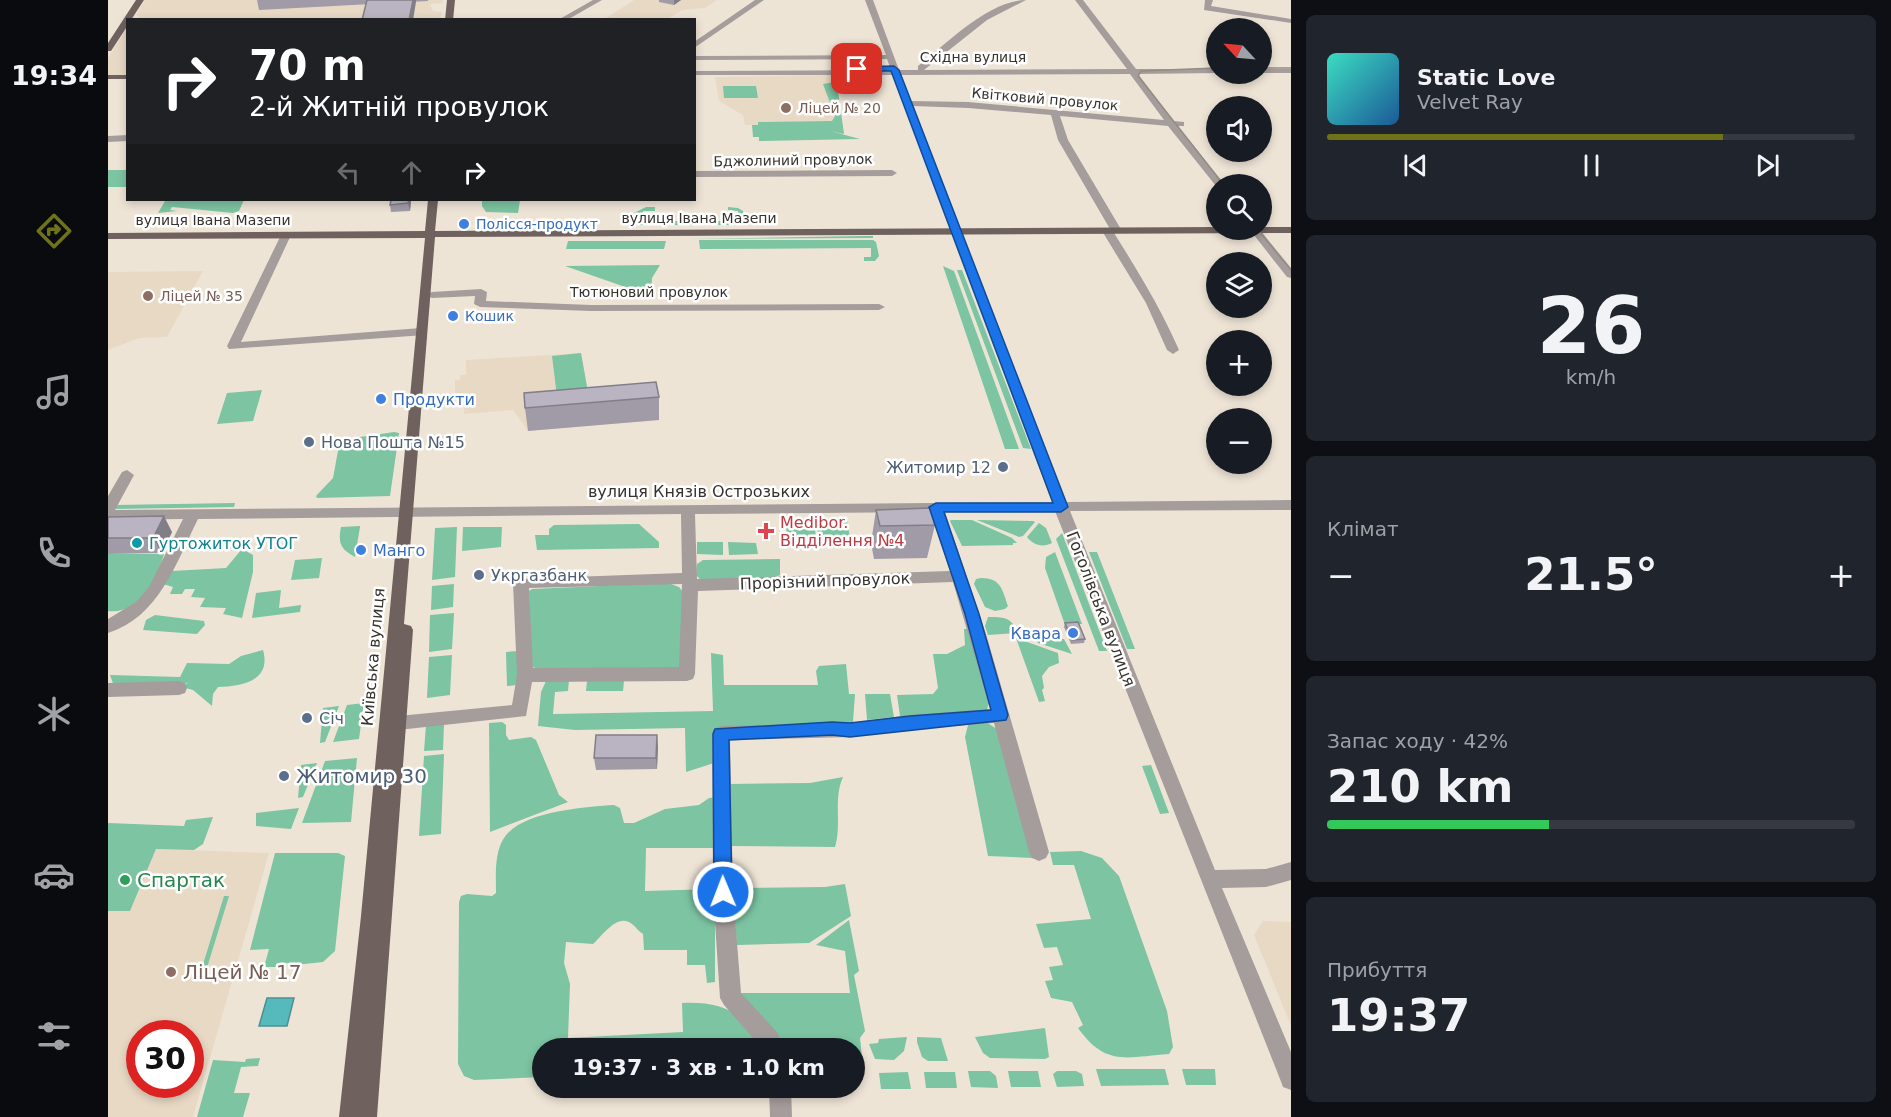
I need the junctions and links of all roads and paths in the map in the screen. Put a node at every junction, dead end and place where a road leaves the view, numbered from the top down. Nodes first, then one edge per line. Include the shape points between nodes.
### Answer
1 (134, 0) edge
2 (140, 0) edge
3 (451, 0) edge
4 (459, 0) edge
5 (598, 0) edge
6 (760, 0) edge
7 (869, 0) edge
8 (1022, 0) edge
9 (1078, 0) edge
10 (1209, 0) edge
11 (128, 18) edge
12 (449, 18) edge
13 (458, 18) edge
14 (565, 18) edge
15 (126, 21) edge
16 (1291, 21) edge
17 (108, 38) edge
18 (696, 45) edge
19 (108, 49) edge
20 (890, 57) junction
21 (696, 58) edge
22 (921, 68) junction
23 (895, 69) junction
24 (1206, 69) edge
25 (1272, 69) edge
26 (1291, 69) edge
27 (1132, 70) junction
28 (696, 72) edge
29 (108, 78) edge
30 (126, 78) edge
31 (907, 103) junction
32 (1055, 114) junction
33 (1176, 124) junction
34 (126, 138) edge
35 (108, 139) edge
36 (892, 173) dead end
37 (696, 174) edge
38 (1212, 174) edge
39 (1221, 174) edge
40 (433, 201) edge
41 (440, 201) edge
42 (1206, 229) edge
43 (1272, 229) edge
44 (1291, 230) edge
45 (955, 231) junction
46 (1112, 231) junction
47 (286, 235) junction
48 (433, 235) junction
49 (108, 236) edge
50 (1268, 240) edge
51 (1272, 240) edge
52 (1291, 260) edge
53 (1291, 275) edge
54 (432, 295) junction
55 (879, 307) dead end
56 (421, 332) junction
57 (1173, 350) dead end
58 (127, 475) dead end
59 (1291, 504) edge
60 (936, 507) junction
61 (1061, 507) junction
62 (108, 509) edge
63 (688, 509) junction
64 (410, 511) junction
65 (193, 514) junction
66 (108, 516) edge
67 (960, 576) junction
68 (690, 581) junction
69 (108, 627) edge
70 (525, 675) junction
71 (179, 688) dead end
72 (108, 690) edge
73 (1000, 715) junction
74 (398, 723) junction
75 (1039, 852) dead end
76 (1291, 871) edge
77 (1210, 879) junction
78 (767, 1038) edge
79 (1291, 1079) edge
80 (780, 1098) edge
81 (350, 1117) edge
82 (366, 1117) edge
83 (781, 1117) edge

1 - 17 main road
2 - 11 main road
3 - 12 main road
4 - 13 main road
5 - 14 street
6 - 18 street
7 - 20 street, Гоголівська вулиця
8 - 22 street via 994,13
9 - 27 street
10 - 16 street via 1207,8
15 - 19 main road
20 - 21 street
20 - 23 street, Гоголівська вулиця
22 - 23 street, Східна вулиця
22 - 27 street, Східна вулиця
23 - 27 street, Східна вулиця
23 - 28 street, Східна вулиця
23 - 31 street, Гоголівська вулиця
24 - 27 street, Східна вулиця
25 - 26 street
27 - 33 street
29 - 30 main road
31 - 32 street, Квітковий провулок
31 - 45 street, Гоголівська вулиця
32 - 33 street, Квітковий провулок
32 - 46 street via 1063,140
33 - 38 street
33 - 39 street
34 - 35 street
36 - 37 street, Бджолиний провулок
40 - 48 main road, Київська вулиця
41 - 48 main road, Київська вулиця
42 - 46 main road, вулиця Івана Мазепи
43 - 44 main road, вулиця Івана Мазепи
45 - 46 main road, вулиця Івана Мазепи
45 - 48 main road, вулиця Івана Мазепи
45 - 61 street, Гоголівська вулиця
46 - 57 street via 1118,250 1128,261
47 - 48 main road, вулиця Івана Мазепи
47 - 49 main road, вулиця Івана Мазепи
47 - 56 street via 233,346
48 - 54 main road, Київська вулиця
48 - 56 main road, Київська вулиця
50 - 53 street
51 - 52 street
54 - 55 street, Тютюновий провулок via 481,292 480,304 591,308
54 - 64 main road, Київська вулиця
56 - 64 main road, Київська вулиця
58 - 62 street
59 - 61 street, вулиця Князів Острозьких
60 - 61 street, вулиця Князів Острозьких
60 - 63 street, вулиця Князів Острозьких
60 - 67 street
61 - 77 street, Гоголівська вулиця
63 - 64 street, вулиця Князів Острозьких
63 - 68 street
64 - 65 street, вулиця Князів Острозьких
64 - 74 main road, Київська вулиця
64 - 81 main road, Київська вулиця
65 - 66 street, вулиця Князів Острозьких
65 - 69 street via 155,590 142,606
67 - 68 street, Прорізний провулок via 801,583
67 - 73 street
68 - 70 street via 687,674
68 - 70 street, Прорізний провулок via 521,583
70 - 74 street via 520,711
71 - 72 street
73 - 75 street
73 - 78 street via 850,730 721,734 723,892 730,998
74 - 82 main road, Київська вулиця
76 - 77 street via 1266,878
77 - 79 street, Гоголівська вулиця
80 - 83 street

